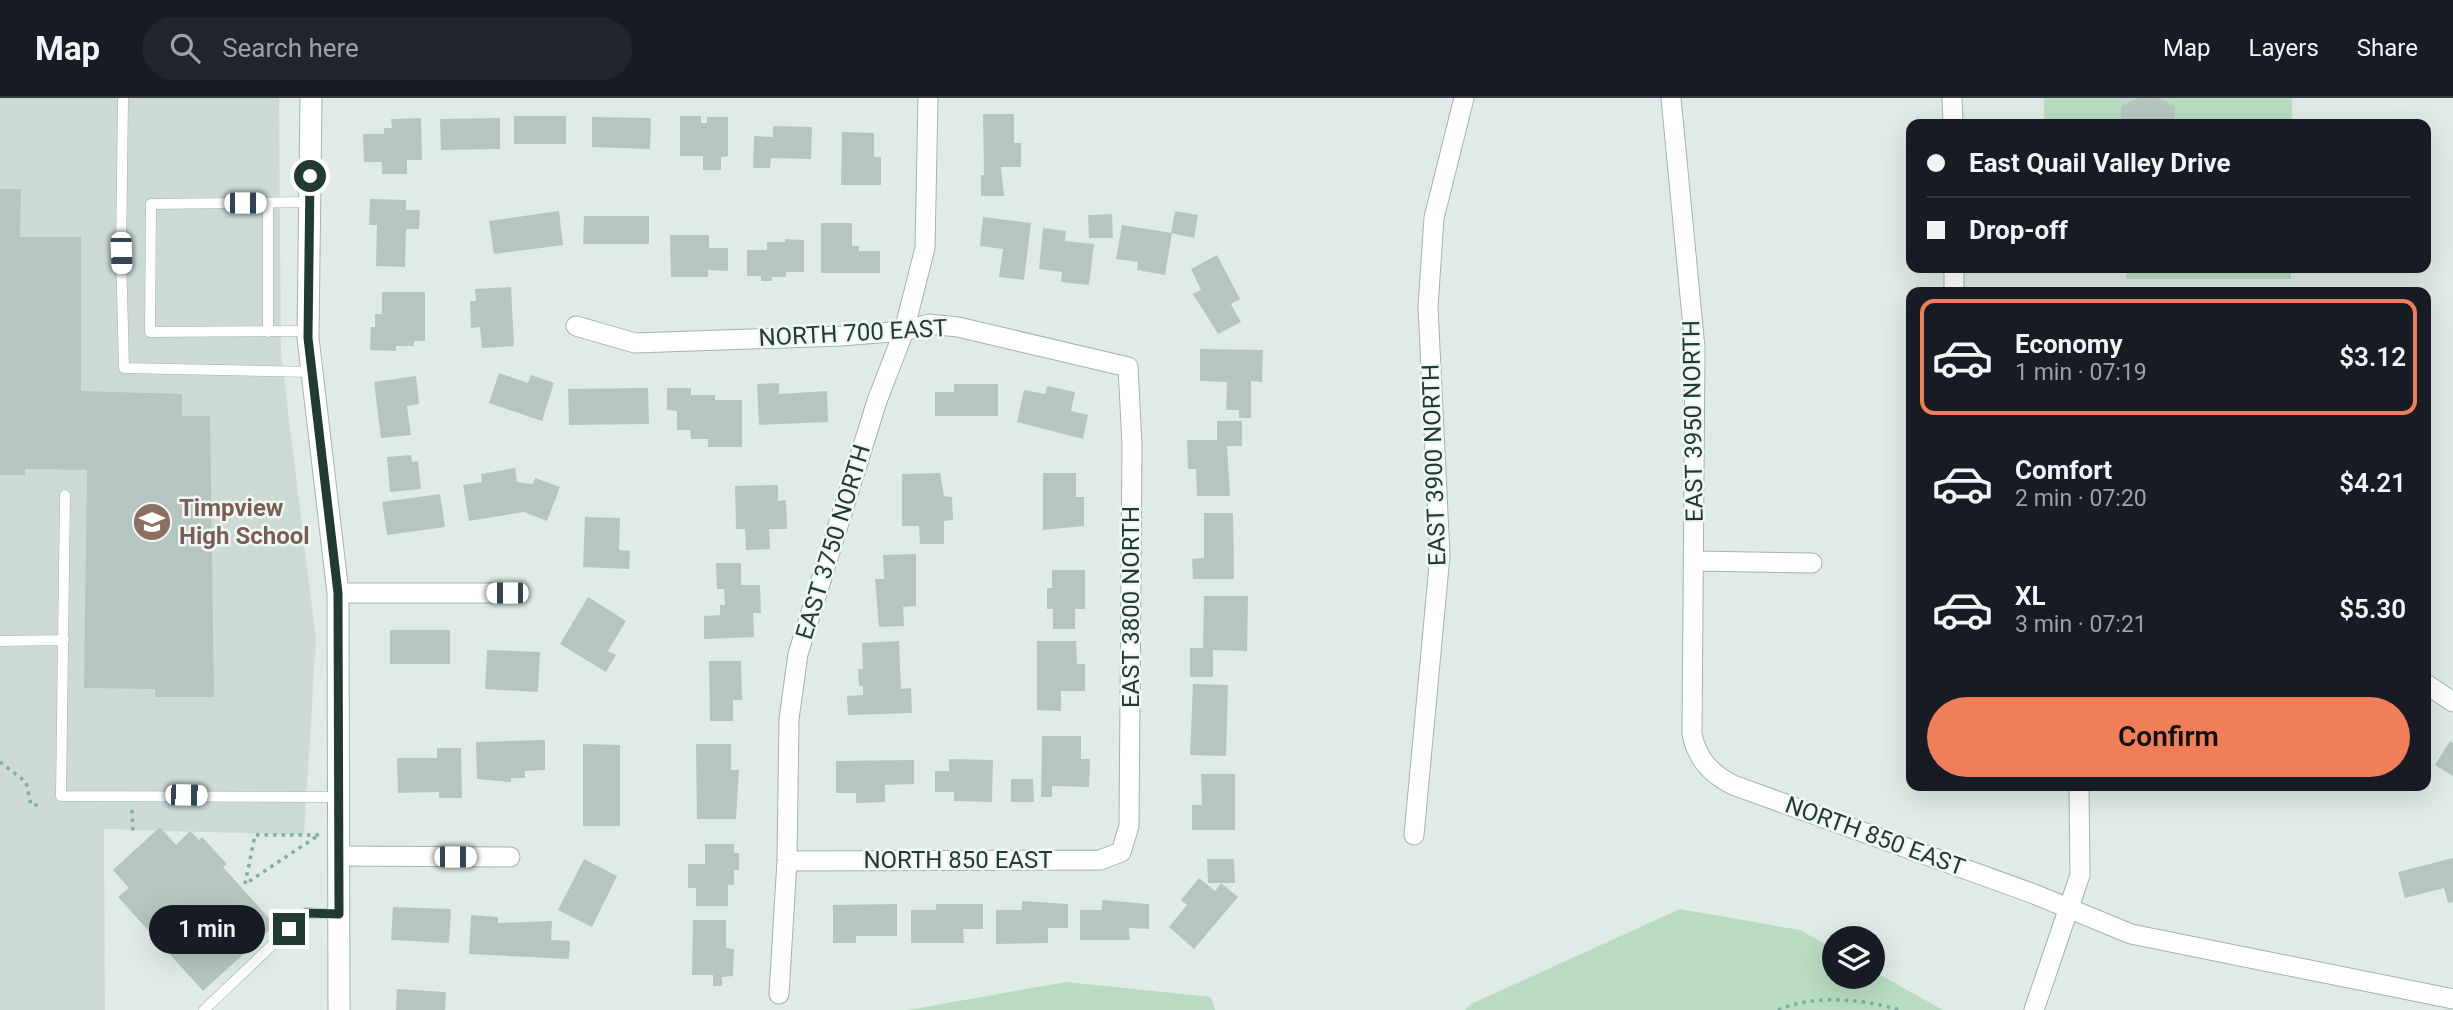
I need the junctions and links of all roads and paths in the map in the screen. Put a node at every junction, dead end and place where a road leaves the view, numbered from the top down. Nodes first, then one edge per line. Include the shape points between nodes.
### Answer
1 (123, 98) edge
2 (311, 98) edge
3 (928, 98) edge
4 (1464, 98) edge
5 (1671, 98) edge
6 (1952, 98) edge
7 (1953, 119) edge
8 (309, 202) junction
9 (268, 203) junction
10 (576, 326) dead end
11 (308, 331) junction
12 (904, 331) junction
13 (268, 332) junction
14 (1128, 367) joint
15 (312, 372) junction
16 (65, 495) dead end
17 (1695, 561) junction
18 (1812, 563) dead end
19 (338, 593) junction
20 (507, 593) dead end
21 (64, 640) junction
22 (0, 641) edge
23 (2431, 687) edge
24 (2453, 702) edge
25 (1694, 745) joint
26 (0, 762) edge
27 (2079, 791) edge
28 (339, 797) junction
29 (40, 805) dead end
30 (132, 810) dead end
31 (133, 832) dead end
32 (1414, 835) dead end
33 (332, 842) junction
34 (1123, 846) joint
35 (510, 857) dead end
36 (786, 861) junction
37 (2070, 911) junction
38 (339, 914) junction
39 (779, 995) dead end
40 (2453, 999) edge
41 (204, 1010) edge
42 (339, 1010) edge
43 (1778, 1010) edge
44 (1900, 1010) edge
45 (2035, 1010) edge

1 - 15 lane via 124,368
2 - 8 street
3 - 12 street, EAST 3750 NORTH via 925,248
4 - 32 street, EAST 3900 NORTH via 1434,218 1427,307 1440,555
5 - 17 street, EAST 3950 NORTH via 1695,348
6 - 7 street
8 - 9 lane
8 - 11 street
9 - 13 lane
9 - 13 lane via 151,204 150,332
10 - 12 street, NORTH 700 EAST via 635,343
11 - 13 lane
11 - 15 street
12 - 14 street, NORTH 700 EAST via 929,324 958,327
12 - 36 street, EAST 3750 NORTH via 877,401 798,654 789,719
14 - 34 street, EAST 3800 NORTH via 1132,445 1129,826
15 - 19 street
16 - 21 lane
17 - 18 street
17 - 25 street, EAST 3950 NORTH
19 - 20 street
19 - 28 street
21 - 22 lane
21 - 28 lane via 61,796
23 - 24 street
25 - 37 street, NORTH 850 EAST via 1714,774 1733,785
26 - 29 path via 26,782 31,805
27 - 37 street via 2080,875
28 - 33 street
30 - 31 path
33 - 33 path via 255,835 245,884 309,842
33 - 35 street
33 - 38 street
34 - 36 street, NORTH 850 EAST via 1121,852 1100,860
36 - 39 street, EAST 3750 NORTH
37 - 40 street, NORTH 850 EAST via 2131,934
37 - 45 street
38 - 41 lane via 306,913
38 - 42 street
43 - 44 path via 1818,1000 1867,1001

